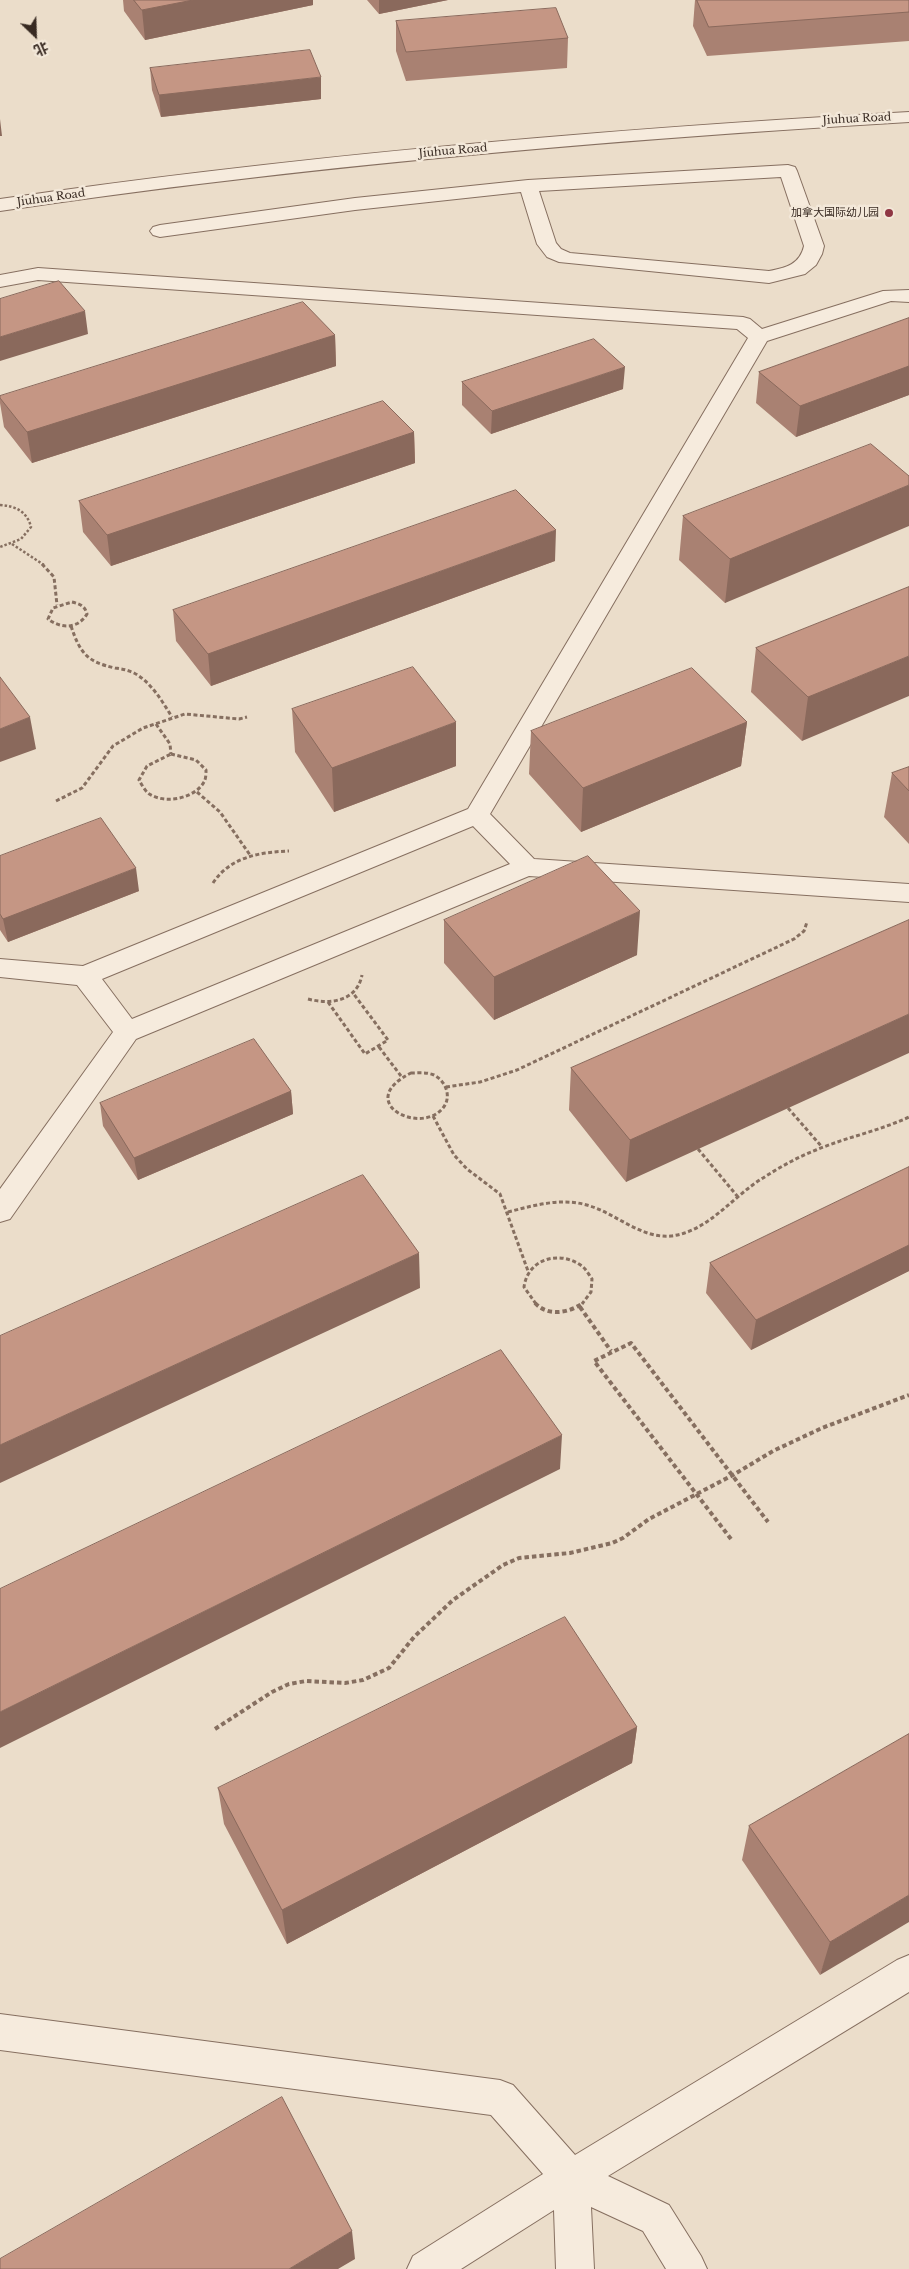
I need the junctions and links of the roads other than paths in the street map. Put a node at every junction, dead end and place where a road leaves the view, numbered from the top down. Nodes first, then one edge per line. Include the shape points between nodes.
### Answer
1 (909, 117) edge
2 (581, 160) junction
3 (528, 186) junction
4 (0, 206) edge
5 (160, 231) dead end
6 (0, 281) edge
7 (909, 296) edge
8 (759, 337) junction
9 (477, 816) junction
10 (527, 867) junction
11 (909, 893) edge
12 (0, 968) edge
13 (85, 976) junction
14 (127, 1032) junction
15 (0, 1211) edge
16 (909, 1972) edge
17 (0, 2032) edge
18 (571, 2178) junction
19 (426, 2269) edge
20 (575, 2269) edge
21 (688, 2269) edge

1 - 2 street, Jiuhua Road via 796,123
2 - 3 street
2 - 3 street via 788,171 814,254 799,270 768,277 566,258 554,254 547,244
2 - 4 street, Jiuhua Road via 440,151
3 - 5 street via 354,204
6 - 8 street via 38,274 742,323
7 - 8 street via 890,295
8 - 9 street
9 - 10 street
9 - 13 street
10 - 11 street
10 - 14 street
12 - 13 street
13 - 14 street
14 - 15 street
16 - 18 street
17 - 18 street via 500,2098
18 - 19 street
18 - 20 street
18 - 21 street via 656,2218

